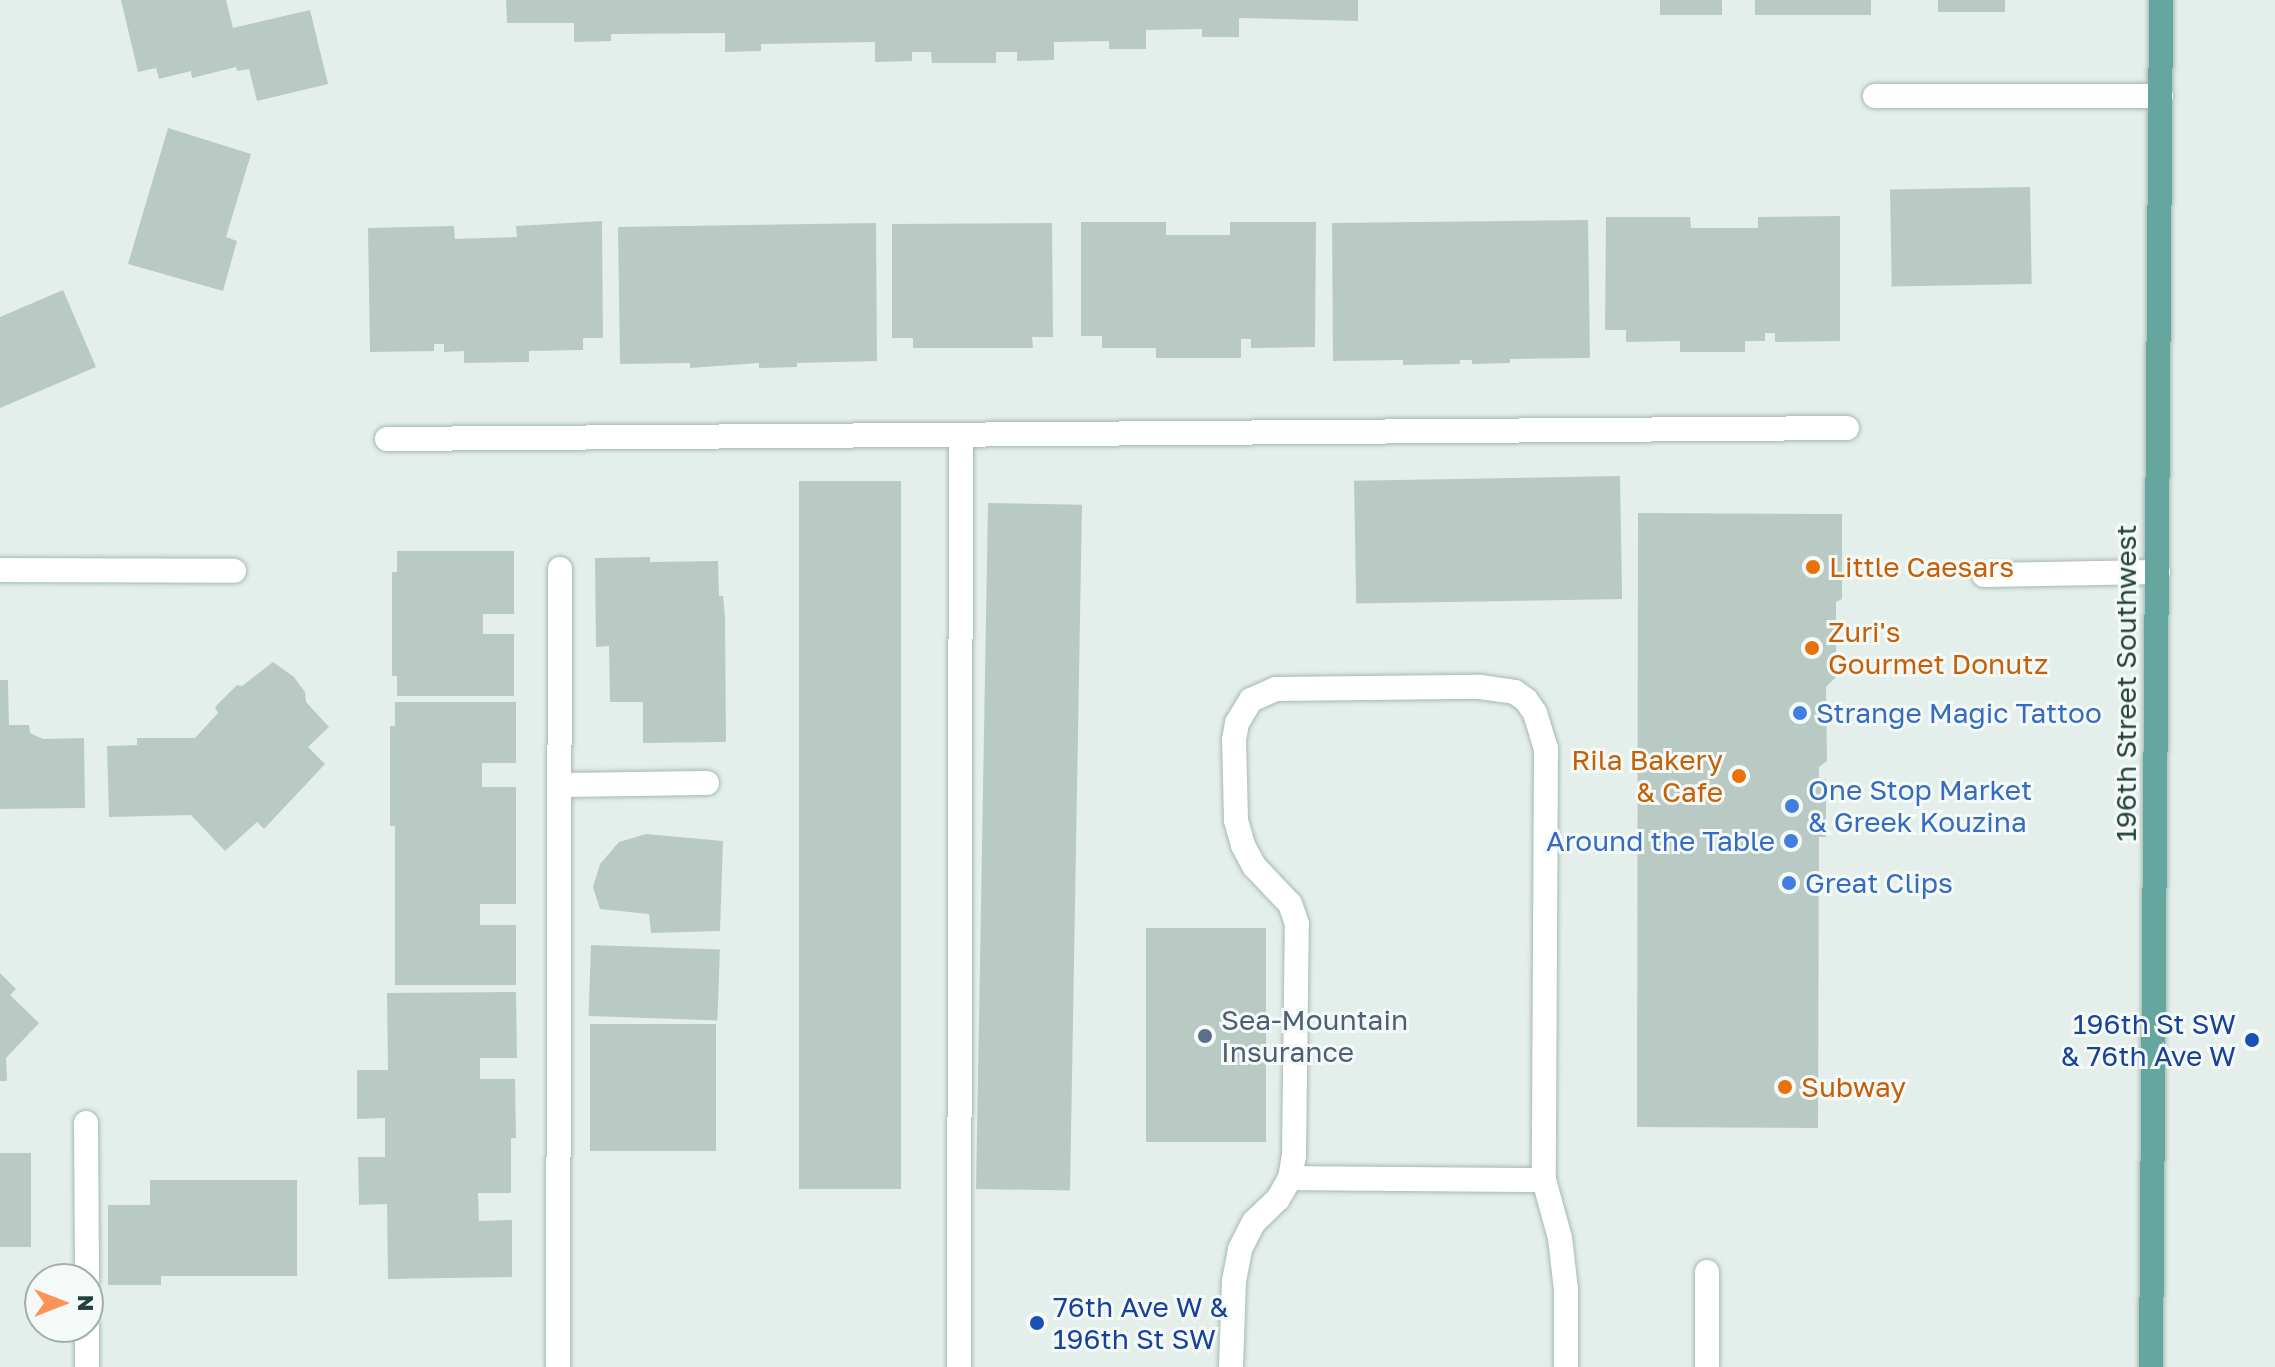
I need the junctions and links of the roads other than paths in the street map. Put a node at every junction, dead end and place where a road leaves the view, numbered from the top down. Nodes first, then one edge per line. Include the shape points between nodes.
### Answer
1 (2161, 0) edge
2 (1875, 96) dead end
3 (2161, 96) junction
4 (1847, 428) dead end
5 (961, 435) junction
6 (387, 439) dead end
7 (560, 569) dead end
8 (0, 570) edge
9 (234, 571) dead end
10 (2158, 572) junction
11 (1984, 575) dead end
12 (707, 783) dead end
13 (560, 785) junction
14 (86, 1123) dead end
15 (1290, 1178) junction
16 (1544, 1180) junction
17 (87, 1263) edge
18 (1707, 1272) dead end
19 (87, 1343) edge
20 (87, 1367) edge
21 (558, 1367) edge
22 (959, 1367) edge
23 (1231, 1367) edge
24 (1566, 1367) edge
25 (1707, 1367) edge
26 (2151, 1367) edge

1 - 3 main road, 196th Street Southwest
2 - 3 lane
3 - 10 main road, 196th Street Southwest
4 - 5 lane
5 - 6 lane
5 - 22 lane
7 - 13 lane
8 - 9 lane
10 - 11 lane
10 - 26 main road, 196th Street Southwest
12 - 13 lane
13 - 21 lane
14 - 17 lane
15 - 16 lane
15 - 16 lane via 1297,924 1290,904 1254,866 1243,845 1236,820 1237,723 1251,700 1276,689 1480,687 1515,692 1526,700 1546,748
15 - 23 lane via 1278,1199 1254,1222 1240,1249
16 - 24 lane via 1565,1277
18 - 25 lane
19 - 20 lane

